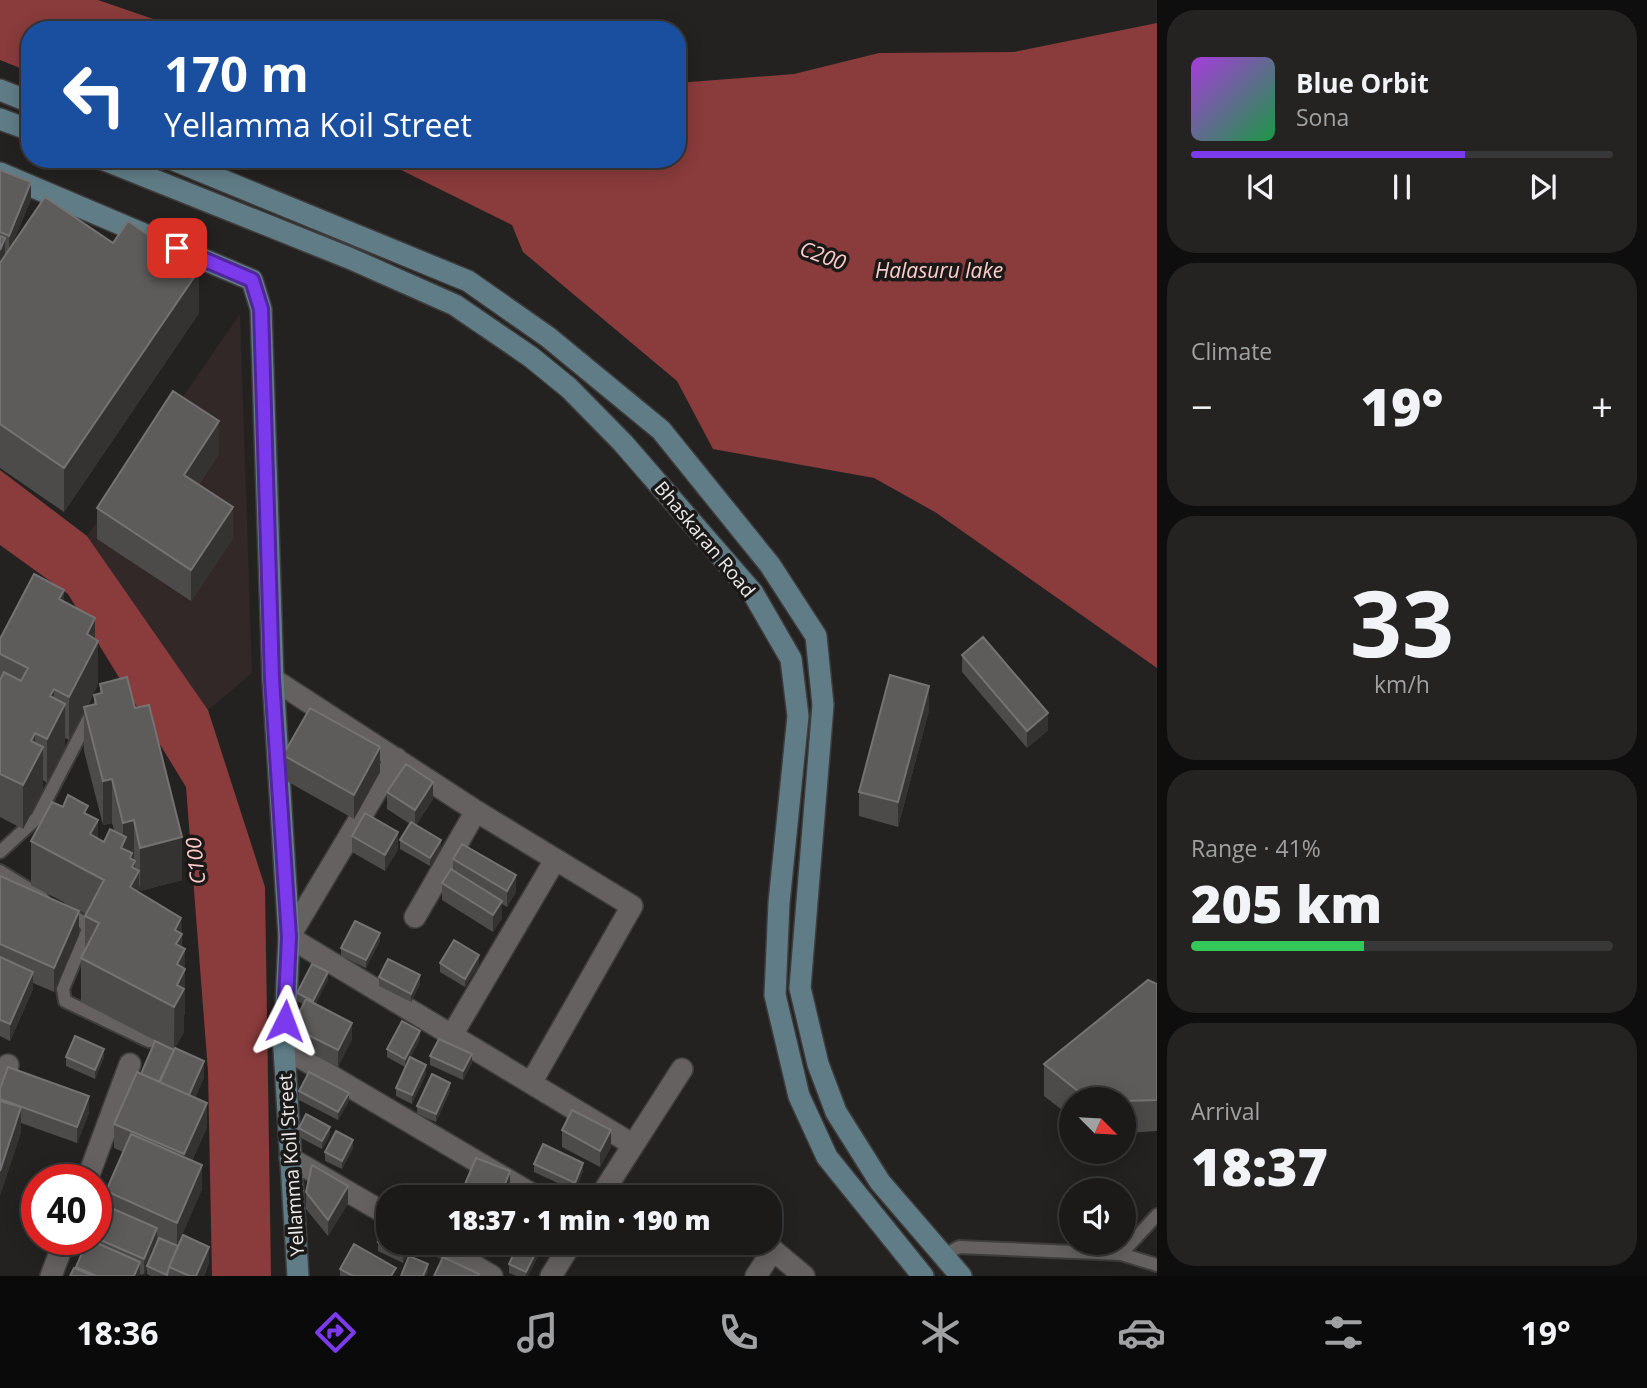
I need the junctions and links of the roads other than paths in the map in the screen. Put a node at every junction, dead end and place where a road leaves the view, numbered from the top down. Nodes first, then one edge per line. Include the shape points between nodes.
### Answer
1 (0, 90) edge
2 (21, 98) edge
3 (0, 118) edge
4 (21, 126) edge
5 (124, 168) edge
6 (193, 168) edge
7 (0, 173) edge
8 (774, 571) junction
9 (753, 593) junction
10 (272, 679) junction
11 (89, 719) edge
12 (396, 758) junction
13 (475, 811) junction
14 (0, 852) edge
15 (555, 860) junction
16 (0, 871) edge
17 (415, 917) dead end
18 (289, 937) junction
19 (452, 1035) junction
20 (149, 1041) dead end
21 (284, 1048) junction
22 (130, 1063) dead end
23 (8, 1065) edge
24 (682, 1069) dead end
25 (531, 1083) junction
26 (0, 1089) edge
27 (632, 1144) junction
28 (290, 1158) junction
29 (93, 1164) edge
30 (517, 1185) edge
31 (607, 1185) edge
32 (376, 1208) edge
33 (1157, 1215) edge
34 (1136, 1238) edge
35 (1059, 1251) edge
36 (59, 1255) edge
37 (457, 1255) edge
38 (564, 1255) edge
39 (1124, 1255) edge
40 (942, 1256) junction
41 (1157, 1265) edge
42 (300, 1275) edge
43 (51, 1276) edge
44 (492, 1276) edge
45 (551, 1276) edge
46 (756, 1276) edge
47 (804, 1276) edge
48 (923, 1276) edge
49 (961, 1276) edge

1 - 2 main road
3 - 4 main road
5 - 9 main road, Bhaskaran Road via 455,305 569,388
6 - 8 main road, Bhaskaran Road via 468,281 569,353 661,430
7 - 10 main road, Yellamma Koil Street via 252,280 261,309
8 - 9 main road
8 - 40 main road, Bhaskaran Road via 816,636 823,705 800,988 818,1064 836,1112 880,1182
9 - 48 main road, Bhaskaran Road via 791,659 798,716 779,903 775,995 799,1096 827,1157
10 - 12 street
10 - 18 main road, Yellamma Koil Street
11 - 14 lane via 37,818
12 - 13 street
12 - 18 street
13 - 15 street
13 - 17 street
15 - 19 street
15 - 25 street via 632,905
16 - 20 lane via 86,925 87,933 63,989 65,1001
18 - 19 street
18 - 21 main road, Yellamma Koil Street
19 - 25 street
21 - 28 main road, Yellamma Koil Street
21 - 30 street
22 - 29 street
23 - 26 street
24 - 27 street
25 - 27 street
27 - 31 street
28 - 32 street
28 - 42 main road, Yellamma Koil Street
33 - 34 lane
35 - 40 lane via 958,1247
36 - 43 street
37 - 44 street
38 - 45 street
39 - 41 lane
40 - 49 main road, Bhaskaran Road
46 - 47 street via 773,1250

